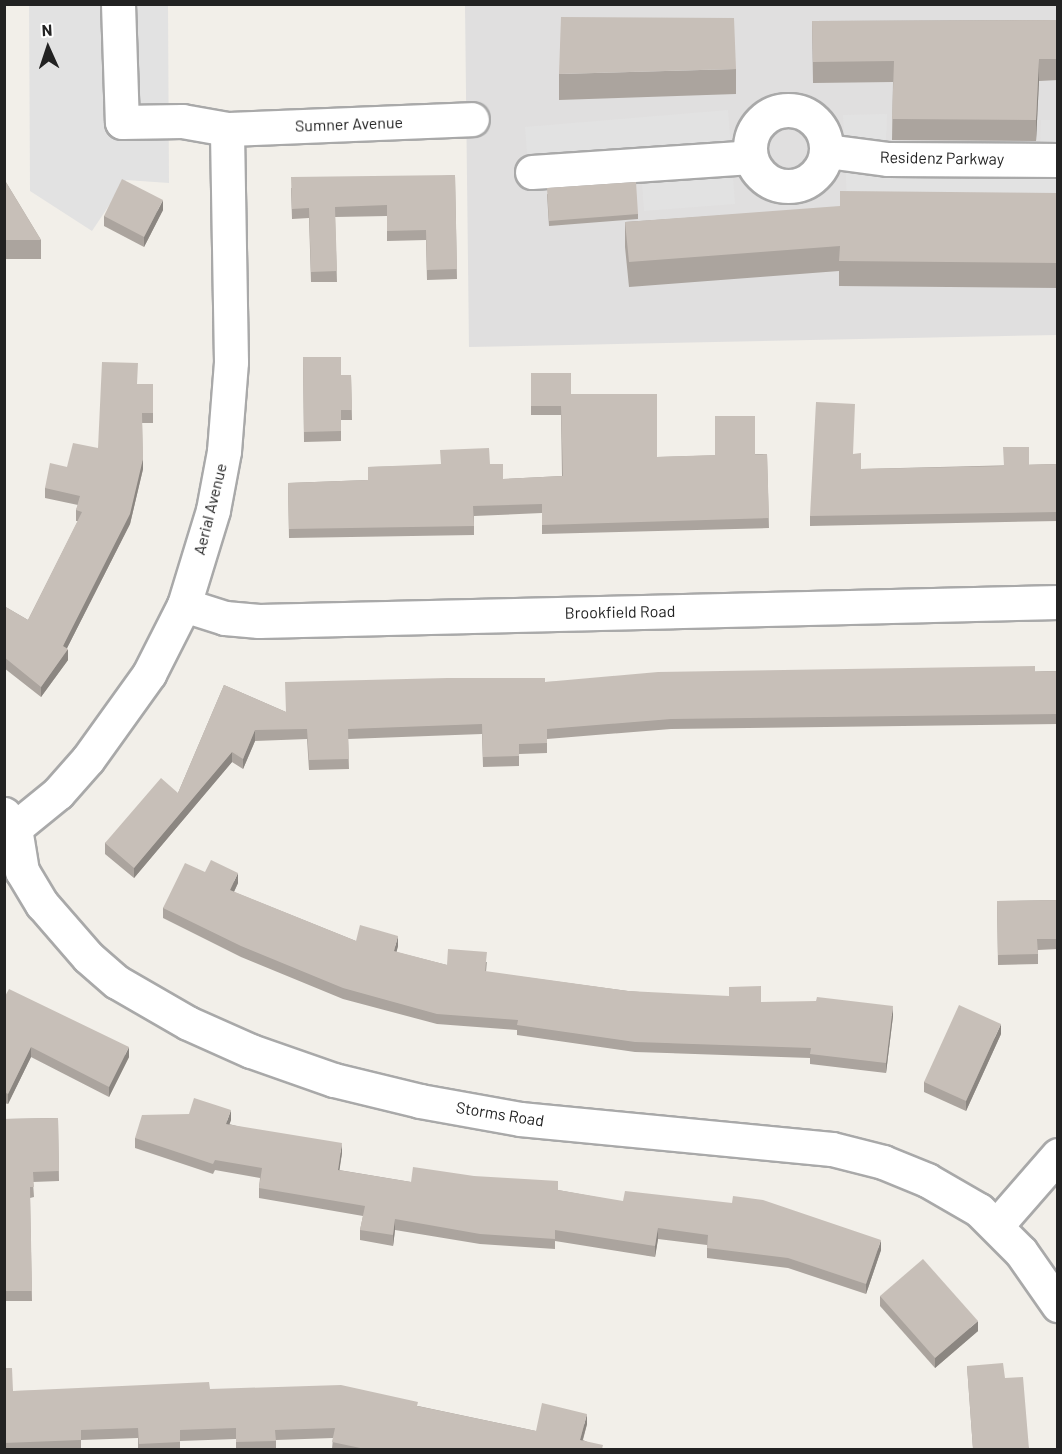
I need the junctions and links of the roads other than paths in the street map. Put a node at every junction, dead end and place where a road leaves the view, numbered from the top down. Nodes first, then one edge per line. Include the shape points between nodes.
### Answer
1 (118, 4) edge
2 (472, 119) dead end
3 (227, 129) junction
4 (827, 150) junction
5 (750, 157) junction
6 (1058, 160) edge
7 (532, 172) dead end
8 (1058, 602) edge
9 (184, 605) junction
10 (10, 821) edge
11 (12, 866) edge
12 (1058, 1155) edge
13 (997, 1226) junction
14 (1058, 1305) edge

1 - 3 street, Sumner Avenue via 122,122 182,121
2 - 3 street, Sumner Avenue
3 - 9 street, Aerial Avenue via 231,362 224,451 213,510
4 - 5 street via 818,173 803,183 785,187 763,178
4 - 5 street via 820,125 798,110 785,109 761,120 753,131
4 - 6 street, Residenz Parkway via 888,159
5 - 7 street
8 - 9 street, Brookfield Road via 259,621 225,618
9 - 10 street, Aerial Avenue via 148,674 88,759 58,793
10 - 11 street, Storms Road
11 - 13 street, Storms Road via 88,957 117,982 188,1023 250,1051 334,1080 520,1119 832,1149 883,1162 927,1180 979,1210
12 - 13 street
13 - 14 street, Storms Road

